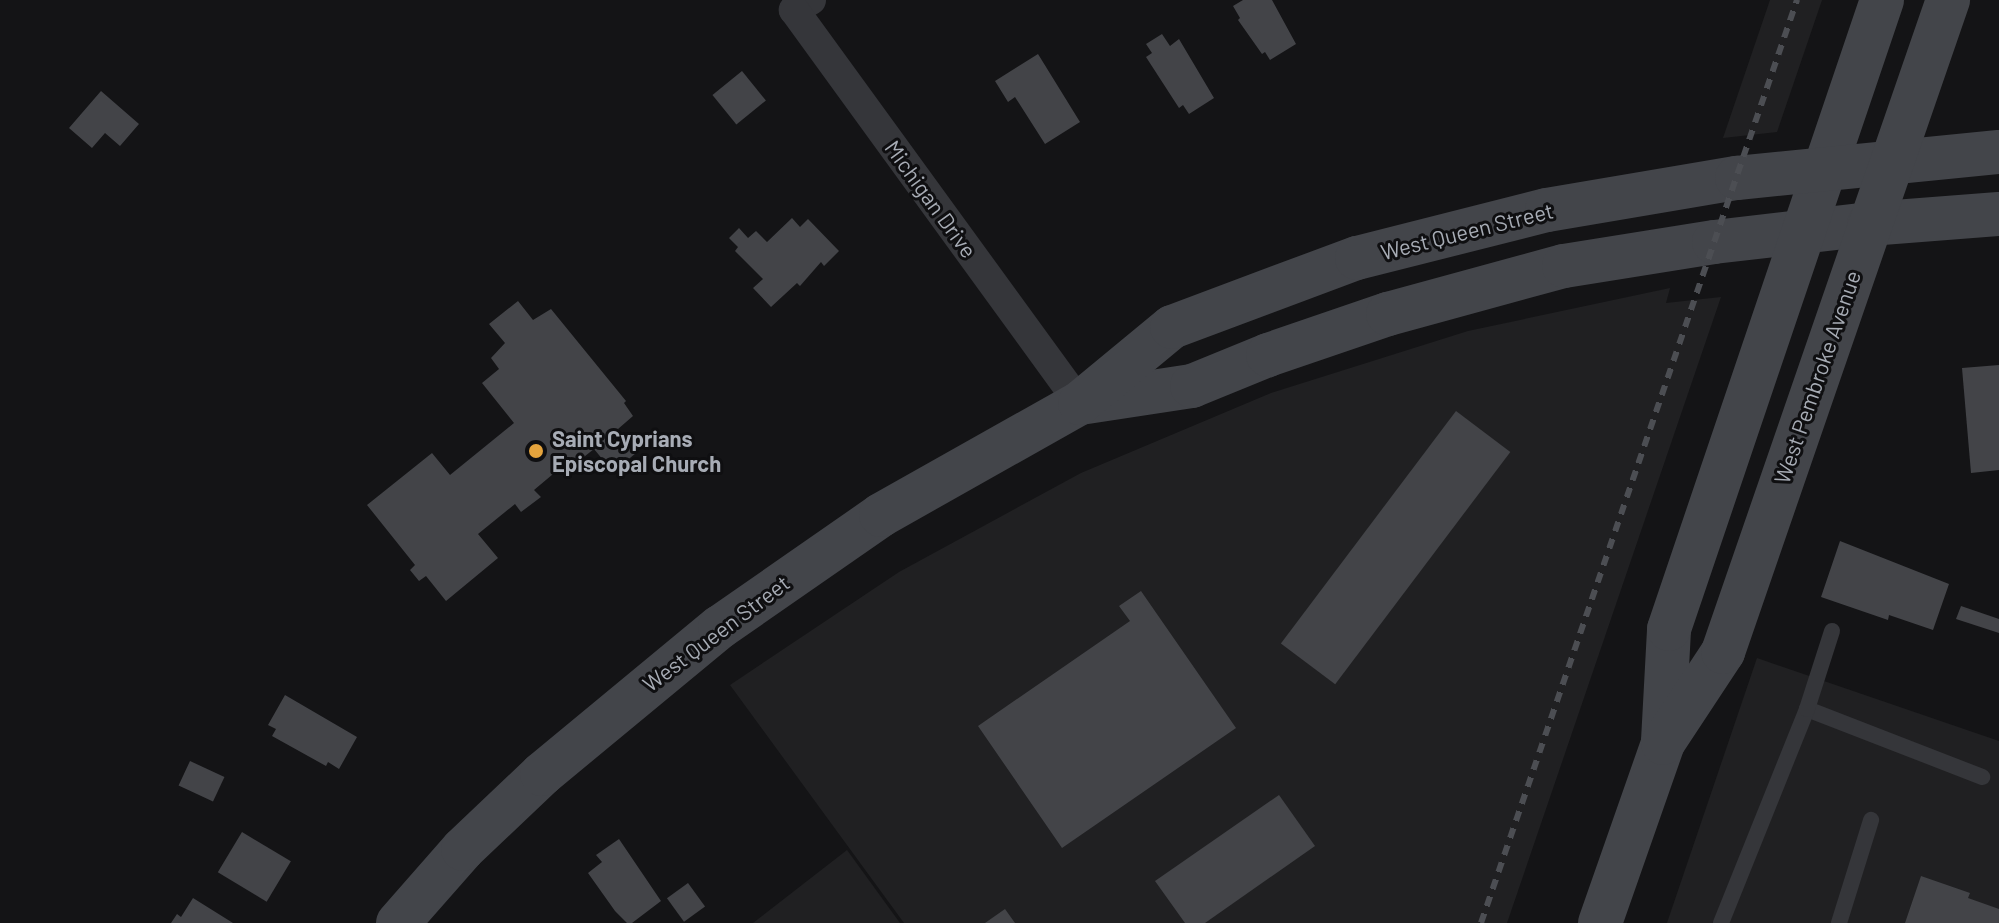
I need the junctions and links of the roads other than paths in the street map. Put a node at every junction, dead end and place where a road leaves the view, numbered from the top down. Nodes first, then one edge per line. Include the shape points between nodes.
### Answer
1 (811, 0) edge
2 (1882, 0) edge
3 (1948, 0) edge
4 (1999, 152) edge
5 (1891, 161) junction
6 (1823, 169) junction
7 (1999, 214) edge
8 (1869, 224) junction
9 (1802, 232) junction
10 (1080, 403) junction
11 (1832, 631) dead end
12 (1807, 709) junction
13 (1663, 743) junction
14 (1982, 777) dead end
15 (1871, 820) dead end
16 (398, 923) edge
17 (1600, 923) edge
18 (1721, 923) edge
19 (1839, 923) edge

1 - 10 street, Michigan Drive via 794,10
2 - 6 main road, West Pembroke Avenue
3 - 5 main road, West Pembroke Avenue
4 - 5 main road, West Queen Street
5 - 6 main road, West Queen Street
5 - 8 main road, West Pembroke Avenue
6 - 9 main road, West Pembroke Avenue
6 - 10 main road, West Queen Street via 1577,205 1357,258 1172,327
7 - 8 main road, West Queen Street
8 - 9 main road, West Queen Street
8 - 13 main road, West Pembroke Avenue via 1723,652
9 - 10 main road, West Queen Street via 1564,266 1388,314 1192,386
9 - 13 main road, West Pembroke Avenue via 1669,629
10 - 16 main road, West Queen Street via 881,515 720,627 542,774 463,849
11 - 12 lane
12 - 14 lane
12 - 18 lane
13 - 17 main road, West Pembroke Avenue
15 - 19 lane

